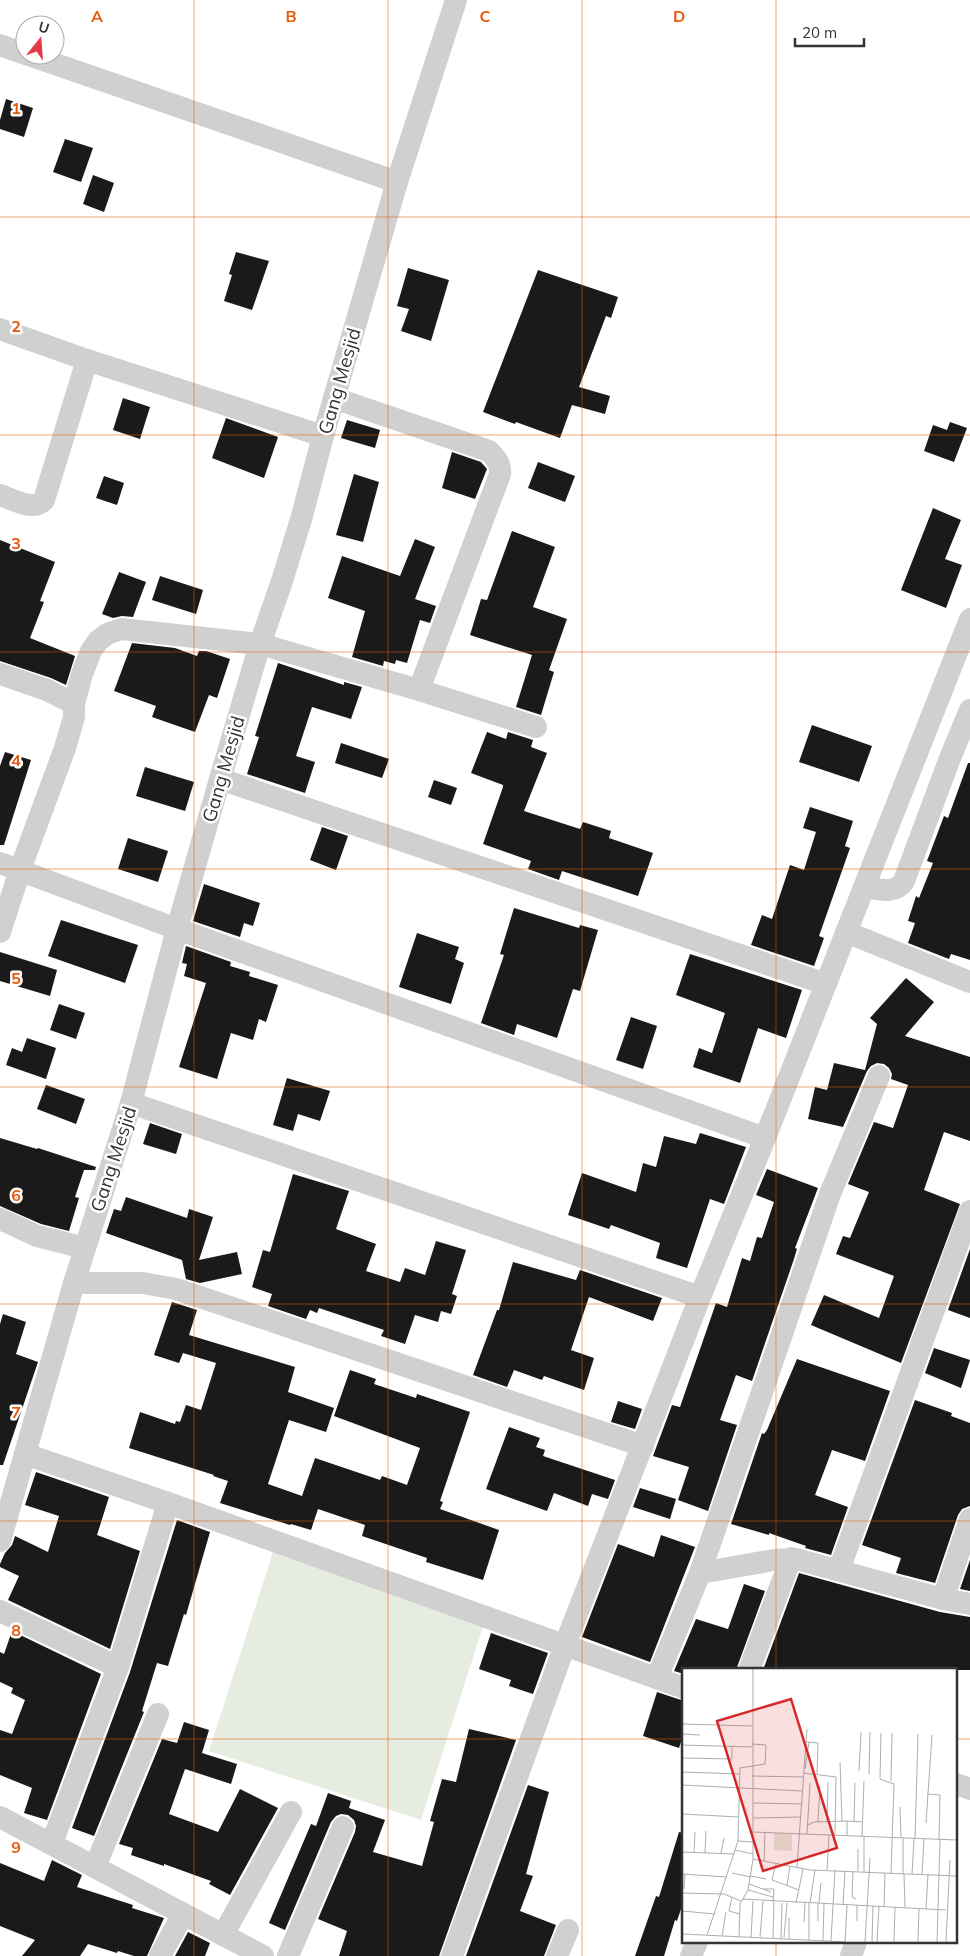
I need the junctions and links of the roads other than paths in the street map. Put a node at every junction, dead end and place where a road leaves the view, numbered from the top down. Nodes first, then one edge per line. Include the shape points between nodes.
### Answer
1 (456, 0) edge
2 (0, 45) edge
3 (15, 50) edge
4 (58, 65) edge
5 (397, 182) junction
6 (0, 329) edge
7 (87, 360) junction
8 (334, 398) junction
9 (323, 436) junction
10 (0, 495) edge
11 (970, 619) edge
12 (260, 644) junction
13 (0, 674) edge
14 (419, 690) junction
15 (74, 704) junction
16 (970, 710) edge
17 (536, 727) dead end
18 (220, 779) junction
19 (10, 866) edge
20 (864, 887) junction
21 (177, 929) junction
22 (0, 932) edge
23 (846, 932) junction
24 (970, 982) edge
25 (826, 984) junction
26 (879, 1076) dead end
27 (131, 1103) junction
28 (765, 1138) junction
29 (970, 1212) edge
30 (0, 1219) edge
31 (84, 1248) junction
32 (74, 1283) junction
33 (700, 1297) junction
34 (643, 1446) junction
35 (25, 1454) junction
36 (168, 1503) junction
37 (970, 1519) edge
38 (0, 1541) edge
39 (791, 1558) junction
40 (839, 1570) junction
41 (700, 1573) junction
42 (943, 1599) junction
43 (970, 1604) edge
44 (0, 1611) edge
45 (565, 1645) junction
46 (118, 1667) junction
47 (751, 1668) edge
48 (657, 1678) junction
49 (682, 1687) edge
50 (158, 1714) dead end
51 (958, 1785) edge
52 (970, 1789) edge
53 (291, 1812) dead end
54 (0, 1818) edge
55 (343, 1827) dead end
56 (52, 1844) junction
57 (95, 1867) junction
58 (183, 1914) junction
59 (568, 1930) dead end
60 (223, 1935) junction
61 (695, 1944) edge
62 (855, 1944) edge
63 (160, 1956) edge
64 (263, 1956) edge
65 (288, 1956) edge
66 (452, 1956) edge
67 (557, 1956) edge
68 (691, 1956) edge
69 (851, 1956) edge

1 - 5 street, Gang Mesjid
2 - 3 street
4 - 5 street
5 - 8 street, Gang Mesjid
6 - 7 street
7 - 9 street
7 - 10 street via 44,500 30,506
8 - 9 street, Gang Mesjid
8 - 14 street via 489,452 501,467
9 - 12 street, Gang Mesjid via 299,525
11 - 20 street
12 - 14 street
12 - 15 street via 121,629 107,634 91,651
12 - 18 street, Gang Mesjid
13 - 15 street via 47,690
14 - 17 street
15 - 19 street via 74,717 65,748
16 - 20 street via 904,881 893,890
18 - 21 street, Gang Mesjid
18 - 25 street
19 - 21 street
19 - 22 street
20 - 23 street
21 - 27 street, Gang Mesjid
21 - 28 street
23 - 24 street
23 - 25 street
25 - 28 street
26 - 41 street via 830,1194
27 - 31 street, Gang Mesjid
27 - 33 street
28 - 33 street
29 - 40 street
30 - 31 street via 37,1236
31 - 32 street, Gang Mesjid
32 - 34 street via 144,1283 176,1289
32 - 35 street, Gang Mesjid
33 - 34 street
34 - 45 street
35 - 36 street
35 - 38 street, Gang Mesjid
36 - 45 street
36 - 46 street
37 - 42 street
39 - 40 street
39 - 41 street
39 - 47 street
40 - 42 street
41 - 48 street
42 - 43 street
44 - 46 street
45 - 48 street
45 - 66 street
46 - 56 street
48 - 49 street
50 - 57 street
51 - 52 street
53 - 60 street
54 - 56 street
55 - 65 street
56 - 57 street
57 - 58 street
58 - 60 street
58 - 63 street
59 - 67 street
60 - 64 street
61 - 68 street
62 - 69 street

